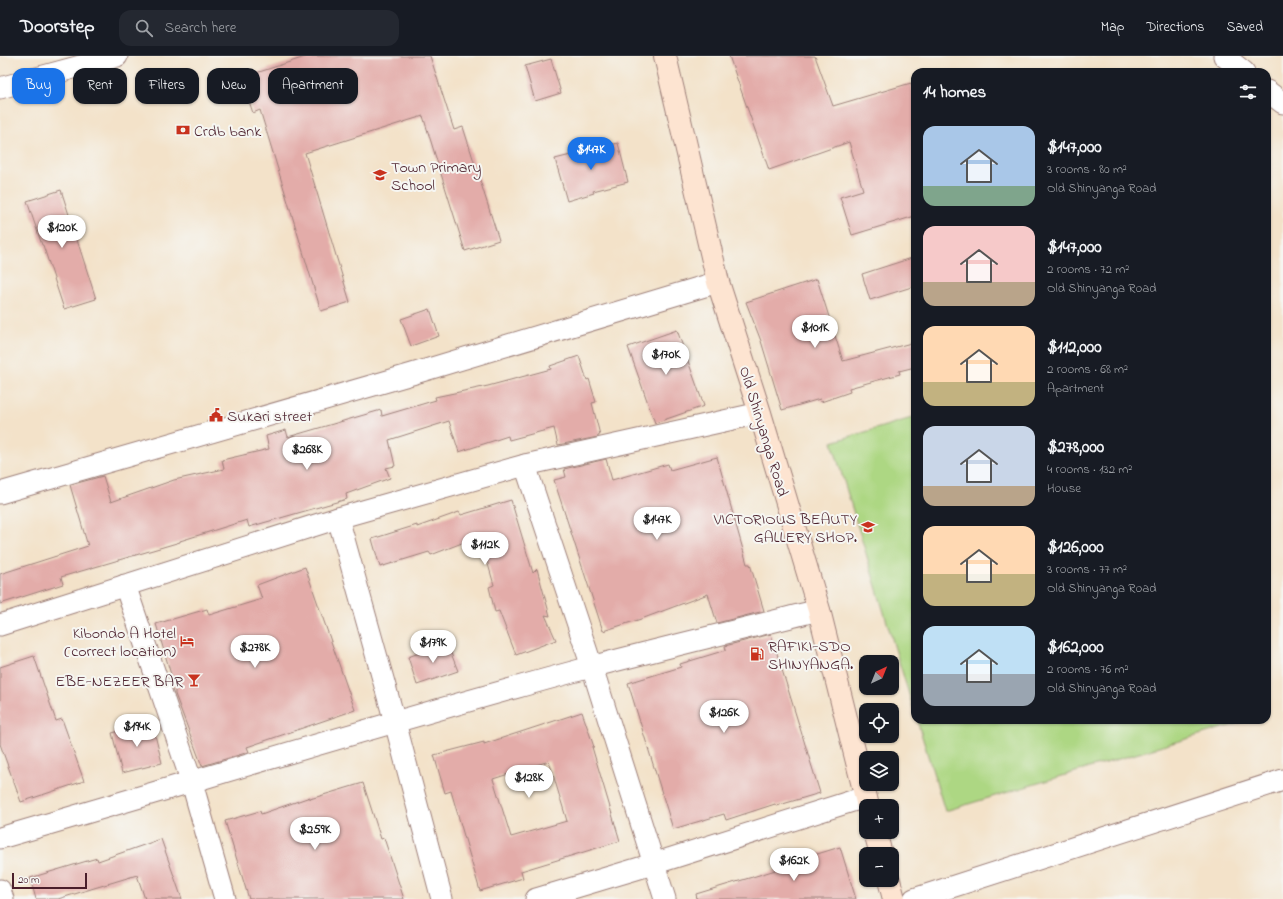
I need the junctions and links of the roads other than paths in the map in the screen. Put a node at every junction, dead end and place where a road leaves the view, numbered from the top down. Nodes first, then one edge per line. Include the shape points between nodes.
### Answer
1 (117, 56) edge
2 (665, 56) edge
3 (1224, 56) edge
4 (1239, 68) edge
5 (0, 88) edge
6 (1271, 94) edge
7 (1283, 103) edge
8 (718, 282) junction
9 (760, 413) junction
10 (525, 465) junction
11 (0, 493) edge
12 (338, 518) junction
13 (125, 585) junction
14 (819, 610) junction
15 (0, 624) edge
16 (592, 667) junction
17 (395, 722) junction
18 (1283, 780) edge
19 (192, 783) junction
20 (866, 799) edge
21 (859, 804) edge
22 (0, 838) edge
23 (653, 864) junction
24 (891, 887) edge
25 (0, 890) edge
26 (3, 899) edge
27 (225, 899) edge
28 (442, 899) edge
29 (536, 899) edge
30 (664, 899) edge
31 (894, 899) edge
32 (914, 899) edge

1 - 5 street
2 - 8 main road, Old Shinyanga Road
3 - 4 street
6 - 7 street
8 - 9 main road, Old Shinyanga Road
8 - 11 street
9 - 10 street
9 - 14 main road, Old Shinyanga Road
10 - 12 street
10 - 16 street
12 - 13 street
12 - 17 street
13 - 15 street
13 - 19 street
14 - 16 street
14 - 20 main road, Old Shinyanga Road
16 - 17 street
16 - 23 street
17 - 19 street
17 - 28 street
18 - 32 street
19 - 22 street
19 - 27 street
21 - 23 street
23 - 29 street
23 - 30 street
24 - 31 main road
25 - 26 street

